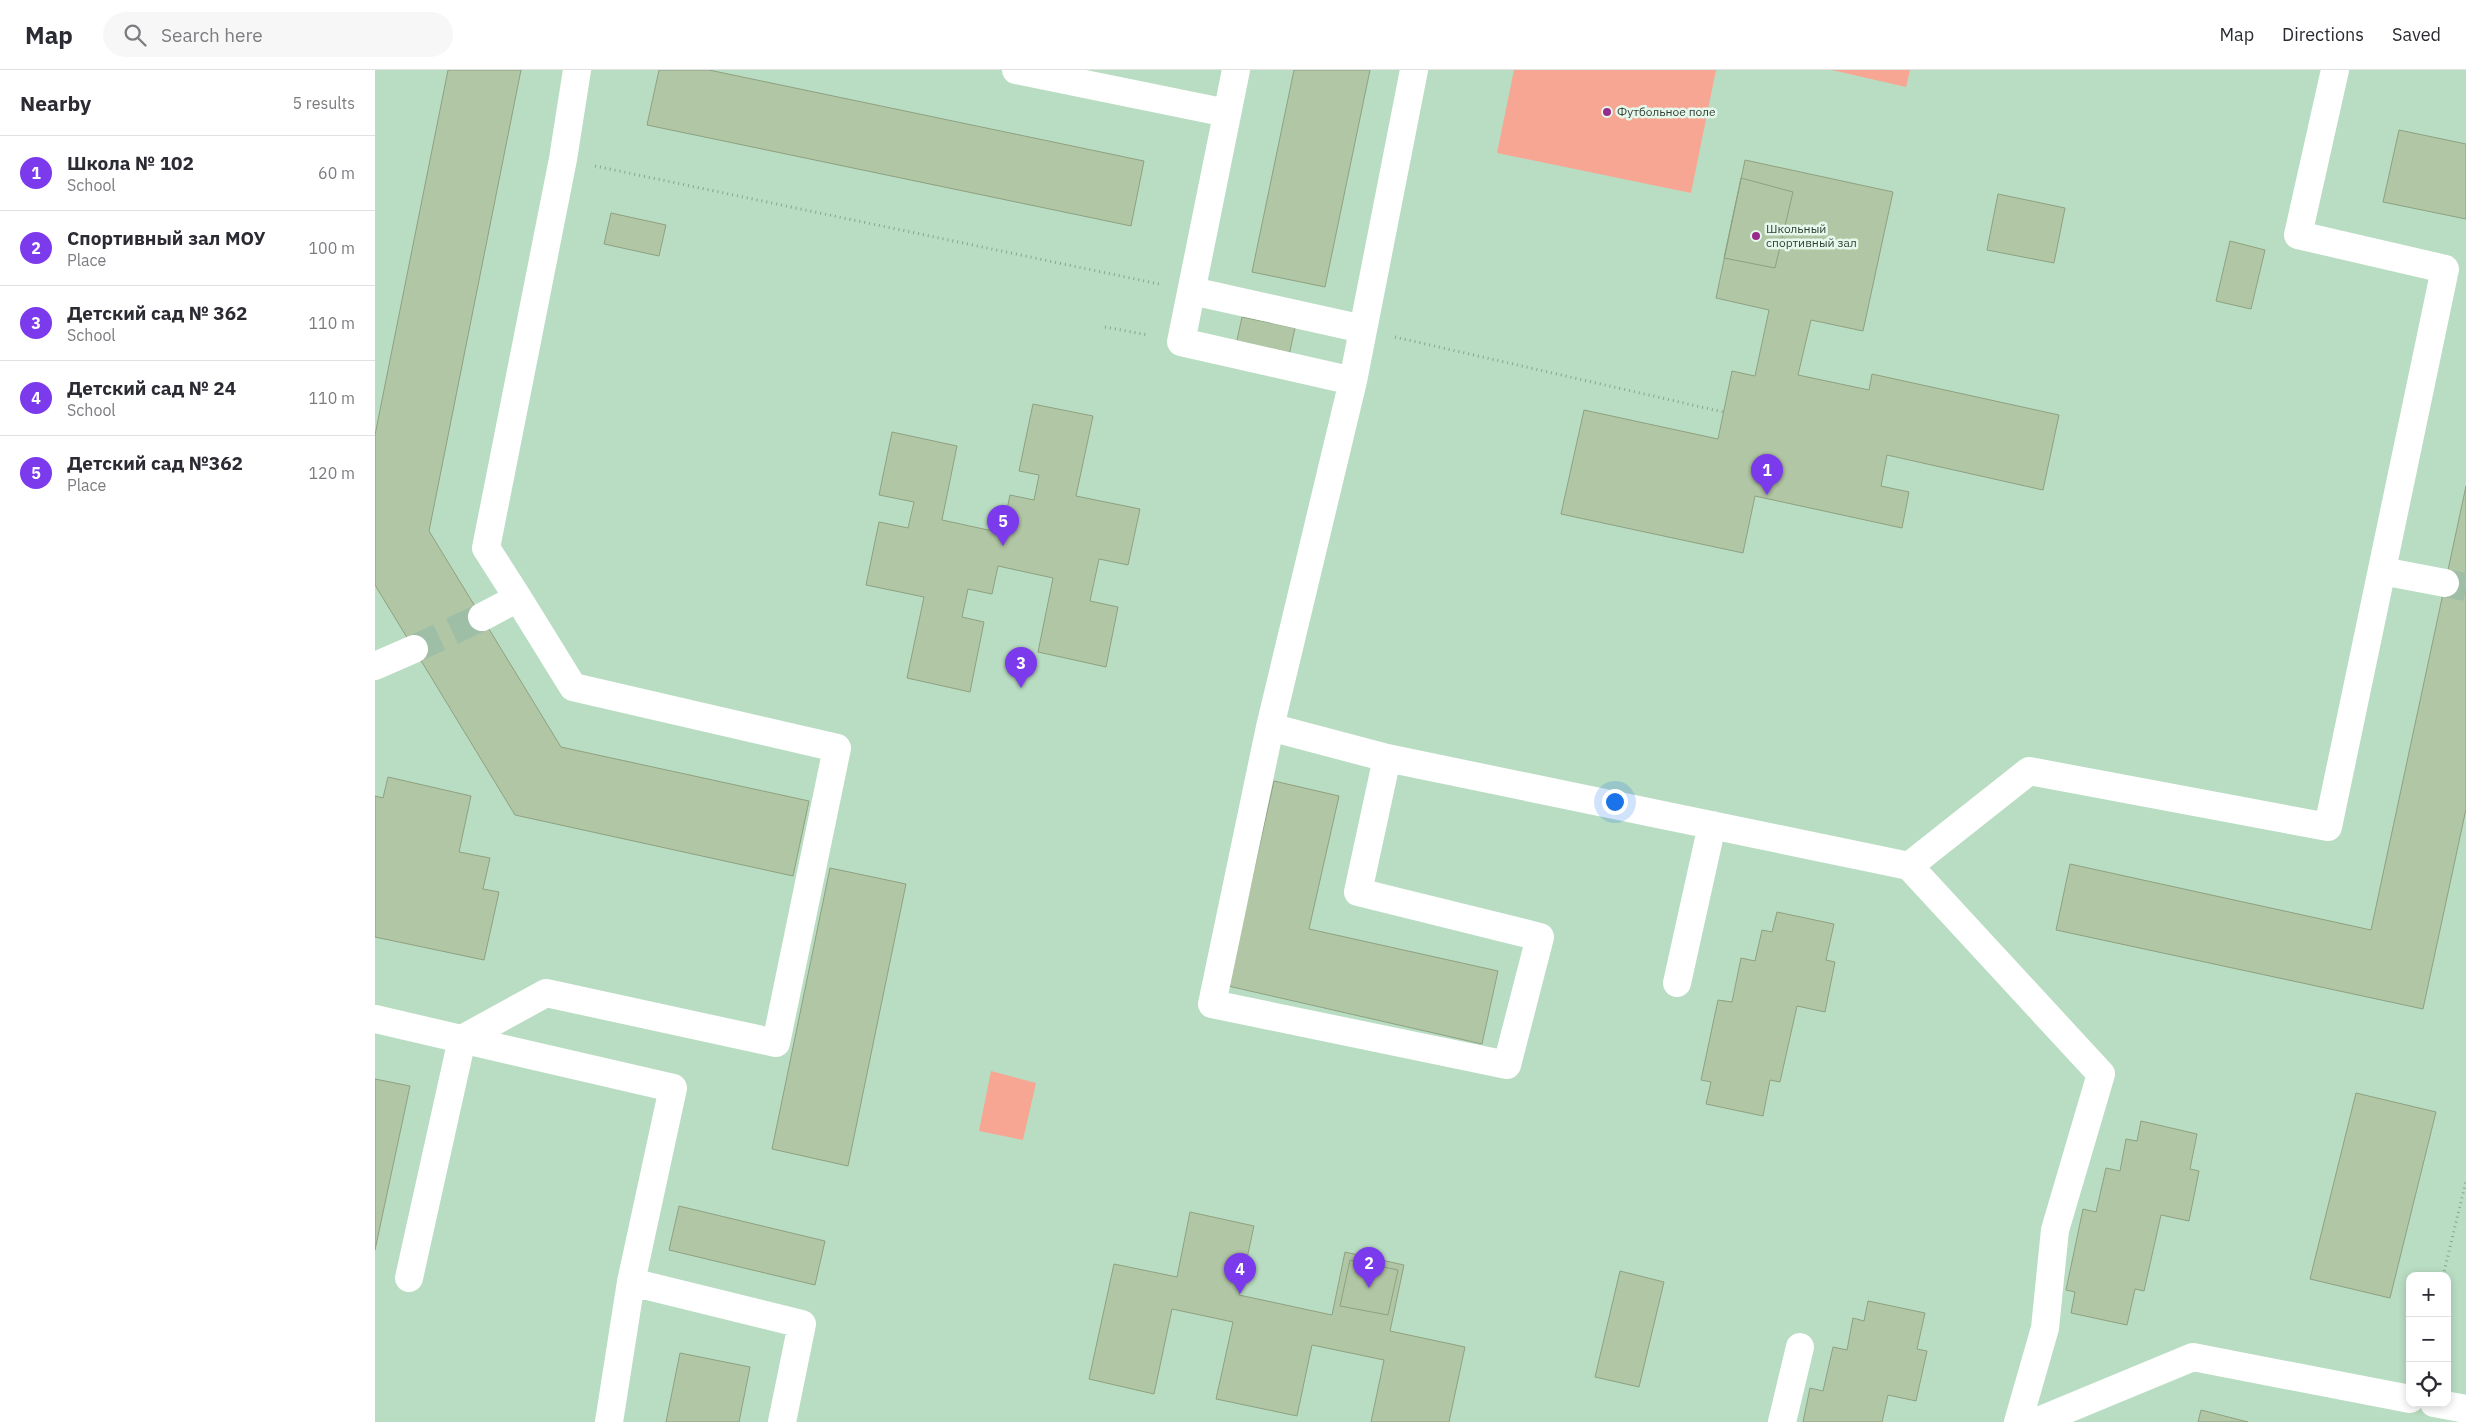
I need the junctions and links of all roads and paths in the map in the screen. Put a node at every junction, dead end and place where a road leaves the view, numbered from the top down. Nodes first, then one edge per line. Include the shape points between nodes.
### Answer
1 (577, 70) edge
2 (1016, 70) edge
3 (1236, 70) edge
4 (1414, 70) edge
5 (2335, 70) edge
6 (1227, 113) junction
7 (563, 159) junction
8 (1192, 291) junction
9 (1105, 327) dead end
10 (1363, 329) junction
11 (1181, 342) junction
12 (1353, 381) junction
13 (1723, 412) dead end
14 (2382, 572) junction
15 (2445, 583) tunnel mouth
16 (518, 598) junction
17 (482, 617) tunnel mouth
18 (414, 649) tunnel mouth
19 (375, 666) edge
20 (1270, 727) junction
21 (1387, 758) junction
22 (1712, 825) junction
23 (1909, 866) junction
24 (1677, 982) dead end
25 (375, 1019) edge
26 (462, 1039) junction
27 (2466, 1181) edge
28 (2444, 1272) edge
29 (409, 1278) dead end
30 (631, 1282) junction
31 (1799, 1347) dead end
32 (2406, 1398) edge
33 (2451, 1407) edge
34 (2466, 1410) edge
35 (609, 1422) edge
36 (782, 1422) edge
37 (1783, 1422) edge
38 (2018, 1422) edge
39 (2035, 1422) edge

1 - 7 street
2 - 6 street
3 - 6 street
4 - 10 street
5 - 14 street via 2298,236 2445,269
6 - 8 street
7 - 8 path
7 - 16 street via 486,548
8 - 10 street
8 - 11 street
9 - 11 path
10 - 12 street
10 - 13 path
11 - 12 street
12 - 20 street
14 - 15 street
14 - 23 street via 2328,827 2029,771
16 - 17 street
16 - 26 street via 573,687 837,748 776,1043 546,992
18 - 19 street
20 - 21 street
20 - 21 street via 1212,1004 1507,1066 1540,937 1358,892
21 - 22 street
22 - 23 street
22 - 24 street
23 - 38 street via 2101,1074 2055,1230 2045,1328
25 - 26 street
26 - 29 street
26 - 30 street via 673,1088
27 - 28 path
30 - 35 street
30 - 36 street via 802,1324
31 - 37 street
32 - 39 street via 2193,1357
33 - 34 street

